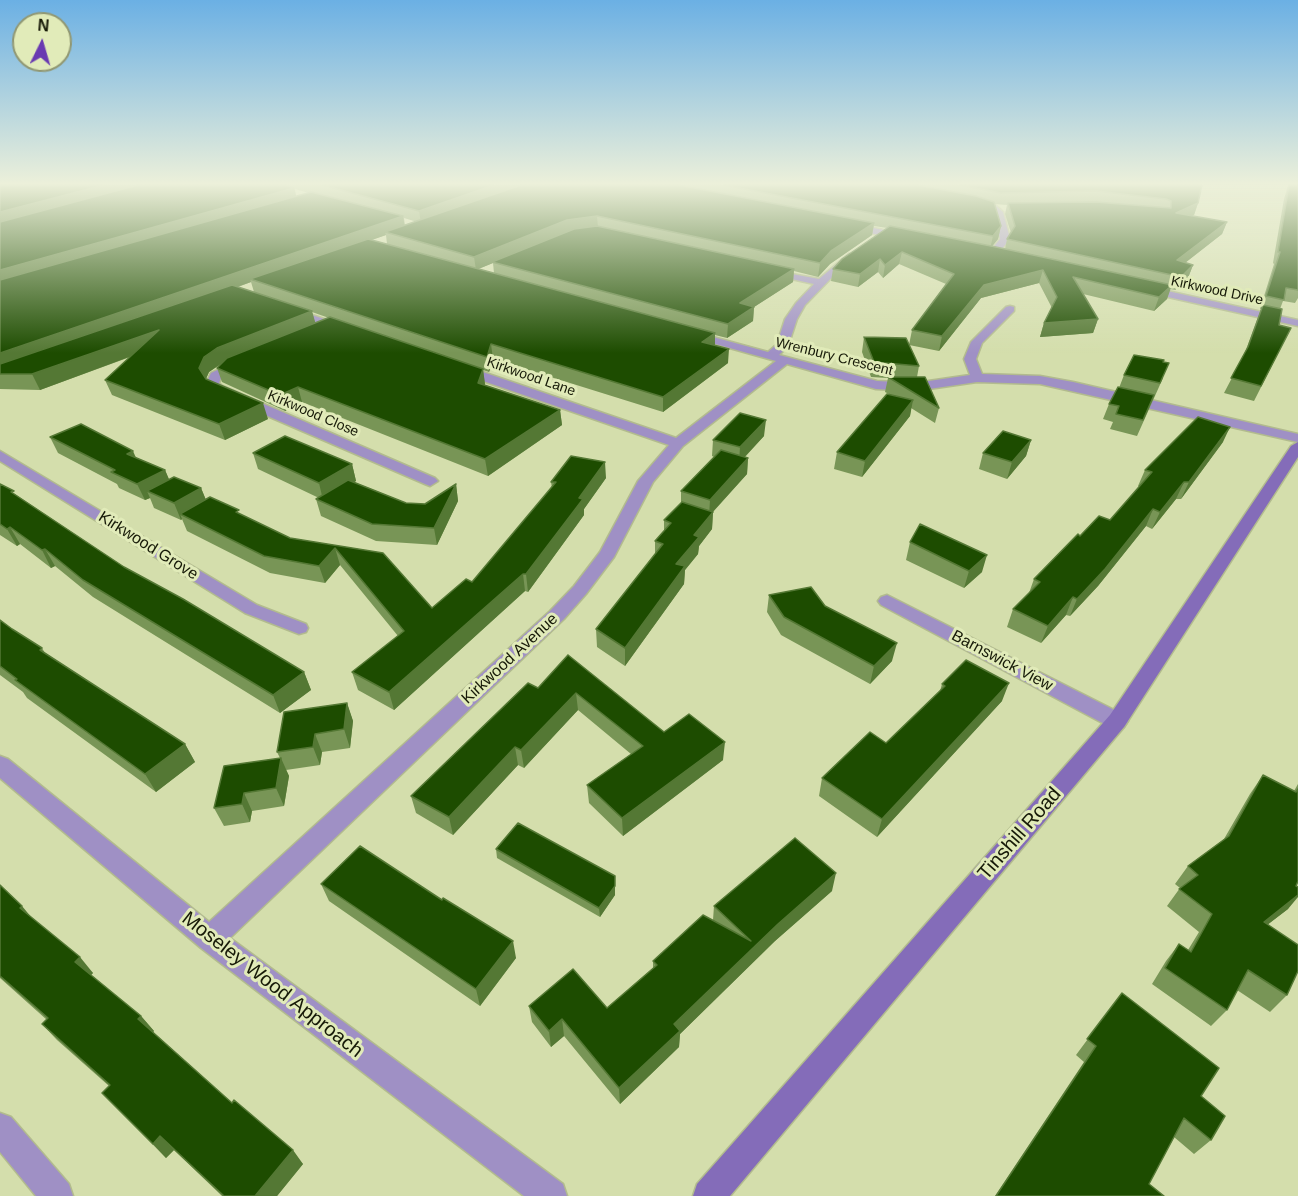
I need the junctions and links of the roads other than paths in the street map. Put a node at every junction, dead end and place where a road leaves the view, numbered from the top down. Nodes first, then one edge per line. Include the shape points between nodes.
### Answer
1 (875, 241) edge
2 (1004, 241) edge
3 (983, 252) edge
4 (993, 254) junction
5 (1005, 256) edge
6 (753, 267) edge
7 (821, 282) junction
8 (1138, 287) edge
9 (280, 307) edge
10 (1010, 309) dead end
11 (1298, 323) edge
12 (333, 325) junction
13 (679, 331) edge
14 (355, 333) edge
15 (311, 334) edge
16 (258, 355) edge
17 (777, 358) junction
18 (444, 363) edge
19 (977, 378) junction
20 (1298, 438) edge
21 (678, 443) junction
22 (1298, 447) edge
23 (0, 455) edge
24 (430, 481) dead end
25 (887, 601) dead end
26 (299, 628) dead end
27 (1117, 721) junction
28 (0, 765) edge
29 (210, 939) junction
30 (0, 1128) edge
31 (57, 1196) edge
32 (551, 1196) edge
33 (709, 1196) edge

1 - 7 street, Kirkwood Avenue
2 - 4 street
3 - 4 street
4 - 5 street
6 - 7 street
7 - 17 street, Kirkwood Avenue via 796,311
8 - 11 street, Kirkwood Drive
9 - 12 street
10 - 19 street via 977,342 970,359
12 - 14 street
12 - 15 street
13 - 17 street, Wrenbury Crescent
16 - 24 street, Kirkwood Close via 227,368 215,376 212,384
17 - 19 street, Wrenbury Crescent via 876,385 934,385
17 - 21 street, Kirkwood Avenue
18 - 21 street, Kirkwood Lane
19 - 20 street, Wrenbury Crescent via 1040,380 1073,386
21 - 29 street, Kirkwood Avenue via 646,481 608,553 557,615
22 - 27 street, Tinshill Road
23 - 26 street, Kirkwood Grove via 251,609
25 - 27 street, Barnswick View
27 - 33 street, Tinshill Road
28 - 29 street, Moseley Wood Approach
29 - 32 street, Moseley Wood Approach
30 - 31 street

